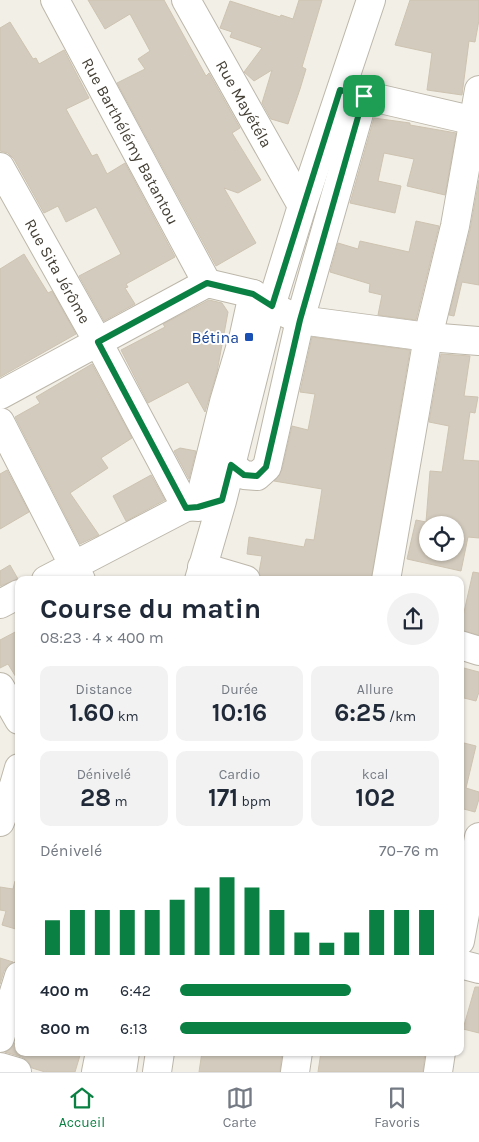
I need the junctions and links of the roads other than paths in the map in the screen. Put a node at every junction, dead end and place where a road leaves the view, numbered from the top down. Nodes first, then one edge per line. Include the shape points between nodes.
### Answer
1 (55, 0) edge
2 (186, 0) edge
3 (371, 0) edge
4 (479, 90) edge
5 (352, 93) junction
6 (476, 121) edge
7 (0, 167) edge
8 (302, 206) junction
9 (207, 283) junction
10 (262, 300) junction
11 (300, 320) junction
12 (428, 337) junction
13 (479, 341) edge
14 (98, 342) junction
15 (0, 395) edge
16 (235, 404) junction
17 (0, 422) edge
18 (238, 438) junction
19 (271, 445) junction
20 (231, 465) junction
21 (202, 505) junction
22 (77, 573) edge
23 (201, 573) edge
24 (64, 576) edge
25 (219, 576) edge
26 (387, 576) edge
27 (15, 596) edge
28 (0, 604) edge
29 (464, 646) edge
30 (479, 651) edge
31 (0, 687) edge
32 (15, 713) edge
33 (11, 779) edge
34 (0, 822) edge
35 (479, 837) edge
36 (464, 919) edge
37 (464, 965) edge
38 (479, 969) edge
39 (15, 989) edge
40 (0, 1038) edge
41 (99, 1056) edge
42 (124, 1056) edge
43 (159, 1056) edge
44 (297, 1056) edge
45 (440, 1056) edge
46 (0, 1067) edge
47 (17, 1072) edge
48 (96, 1072) edge
49 (122, 1072) edge
50 (157, 1072) edge
51 (295, 1072) edge
52 (438, 1072) edge

1 - 9 street, Rue Barthélémy Batantou
2 - 8 street, Rue Mayétéla
3 - 5 street
4 - 6 street
5 - 6 street
5 - 8 street
5 - 11 street
6 - 12 street
7 - 14 street, Rue Sita Jérôme
8 - 10 street
9 - 10 street
9 - 14 street
10 - 11 street
10 - 16 street
11 - 12 street
11 - 19 street
12 - 13 street
12 - 26 street
14 - 15 street
14 - 21 street, Rue Sita Jérôme
16 - 18 street
16 - 21 street
17 - 22 street
18 - 19 street
18 - 20 street
19 - 20 street via 266,467 257,476 244,475
20 - 21 street
21 - 22 street
21 - 23 street
22 - 24 street
23 - 25 street
27 - 28 street
29 - 30 street
31 - 32 street
33 - 34 street
35 - 36 street
37 - 38 street
39 - 40 street
41 - 48 street
42 - 49 street
43 - 50 street
44 - 51 street
45 - 52 street
46 - 47 street

